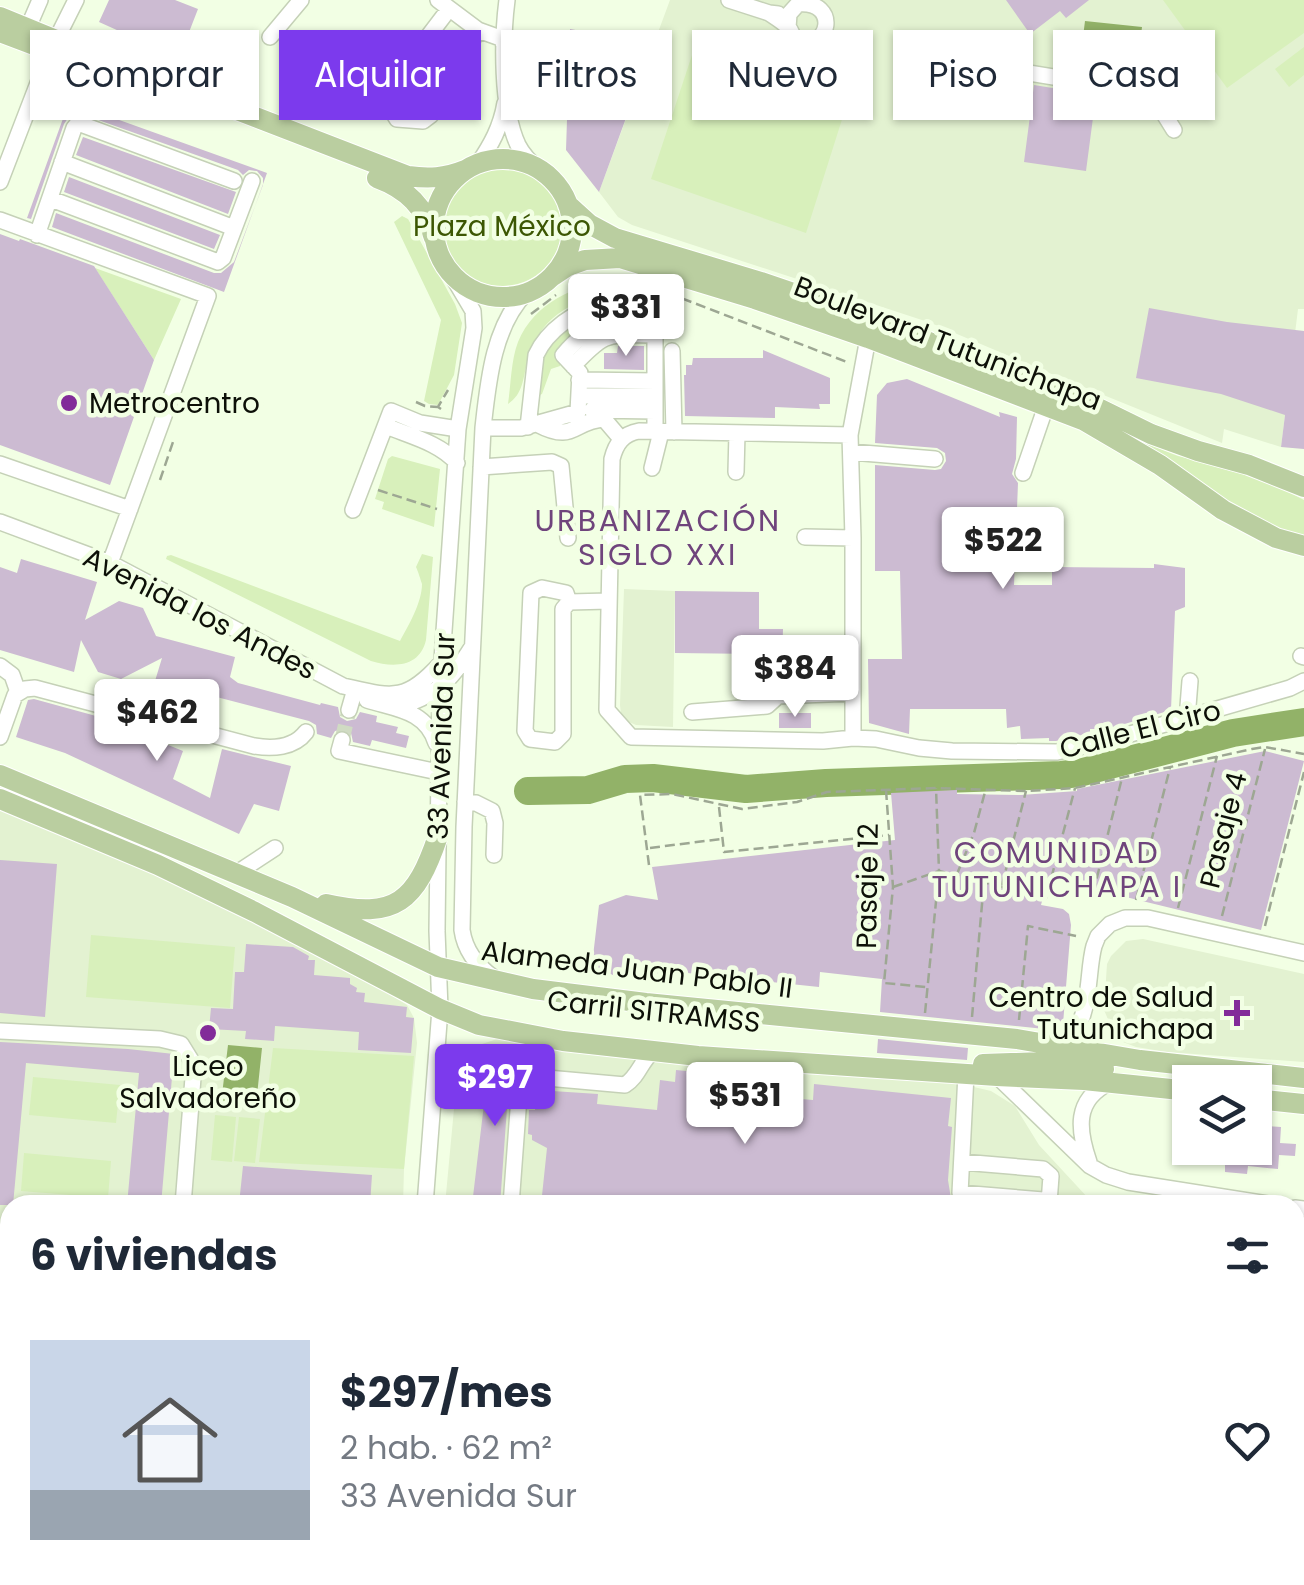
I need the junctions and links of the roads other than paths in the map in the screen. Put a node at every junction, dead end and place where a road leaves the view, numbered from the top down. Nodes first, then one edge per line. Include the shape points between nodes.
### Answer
1 (40, 0) edge
2 (76, 0) edge
3 (302, 0) edge
4 (507, 0) edge
5 (730, 0) edge
6 (443, 5) edge
7 (0, 16) edge
8 (788, 21) junction
9 (827, 22) junction
10 (61, 30) edge
11 (428, 30) edge
12 (478, 30) edge
13 (504, 30) edge
14 (793, 30) edge
15 (825, 30) edge
16 (837, 30) edge
17 (0, 32) edge
18 (25, 35) junction
19 (30, 37) edge
20 (270, 37) dead end
21 (1033, 74) edge
22 (30, 105) edge
23 (233, 120) edge
24 (255, 120) edge
25 (501, 120) edge
26 (511, 120) edge
27 (1174, 130) dead end
28 (62, 162) junction
29 (471, 167) junction
30 (538, 170) junction
31 (234, 181) dead end
32 (252, 181) dead end
33 (0, 182) edge
34 (51, 198) junction
35 (568, 205) junction
36 (0, 220) edge
37 (234, 228) junction
38 (37, 235) junction
39 (434, 238) junction
40 (659, 268) junction
41 (451, 274) junction
42 (553, 276) junction
43 (526, 293) junction
44 (868, 338) junction
45 (672, 351) dead end
46 (577, 383) junction
47 (655, 392) junction
48 (1046, 406) junction
49 (388, 418) junction
50 (458, 425) junction
51 (483, 428) junction
52 (539, 428) junction
53 (664, 432) junction
54 (737, 433) junction
55 (621, 439) junction
56 (851, 444) junction
57 (935, 459) dead end
58 (0, 464) edge
59 (457, 464) junction
60 (481, 467) junction
61 (652, 468) dead end
62 (736, 472) dead end
63 (1024, 473) dead end
64 (1304, 487) edge
65 (130, 508) junction
66 (353, 510) dead end
67 (0, 522) edge
68 (804, 537) dead end
69 (568, 538) dead end
70 (853, 538) junction
71 (1304, 546) edge
72 (110, 563) junction
73 (610, 601) junction
74 (569, 602) junction
75 (473, 645) junction
76 (441, 664) junction
77 (0, 666) edge
78 (1190, 681) dead end
79 (1304, 681) edge
80 (440, 689) junction
81 (18, 692) junction
82 (853, 692) junction
83 (348, 697) junction
84 (396, 708) junction
85 (692, 712) dead end
86 (1187, 719) junction
87 (306, 732) dead end
88 (0, 737) edge
89 (853, 738) junction
90 (342, 740) dead end
91 (439, 754) junction
92 (438, 772) junction
93 (0, 775) edge
94 (0, 799) edge
95 (465, 802) junction
96 (438, 836) junction
97 (275, 848) dead end
98 (494, 854) dead end
99 (237, 873) junction
100 (292, 897) junction
101 (1304, 953) edge
102 (448, 970) junction
103 (502, 983) junction
104 (440, 1009) junction
105 (1083, 1014) junction
106 (0, 1031) edge
107 (1033, 1047) junction
108 (653, 1051) junction
109 (1126, 1058) junction
110 (1172, 1072) edge
111 (981, 1075) junction
112 (1304, 1078) edge
113 (1110, 1082) junction
114 (1272, 1088) edge
115 (1172, 1089) edge
116 (1304, 1091) edge
117 (1272, 1101) edge
118 (1304, 1104) edge
119 (962, 1154) junction
120 (1090, 1166) junction
121 (184, 1195) edge
122 (427, 1195) edge
123 (512, 1195) edge
124 (959, 1195) edge
125 (1050, 1195) edge
126 (1160, 1195) edge

1 - 18 street
2 - 10 street
3 - 20 street
4 - 13 street
5 - 8 street
6 - 11 street
6 - 12 street
7 - 18 main road
8 - 9 street via 798,4 812,2
8 - 14 street
9 - 15 street
9 - 16 street
17 - 18 main road
18 - 19 main road
21 - 27 street via 1151,93
22 - 33 street
23 - 39 main road via 399,188 422,210
24 - 29 main road via 408,176 446,177
25 - 29 street
26 - 30 street via 518,145
28 - 31 street via 78,123
28 - 34 street
28 - 37 street
29 - 30 main road via 506,160
29 - 39 main road via 440,200
30 - 35 main road
32 - 37 street
34 - 37 street via 218,262
34 - 38 street
35 - 42 main road via 571,238
35 - 64 main road, Boulevard Tutunichapa via 615,238 875,321 1151,434
36 - 38 street
38 - 65 street via 208,296
39 - 41 main road
40 - 42 main road, Boulevard Tutunichapa via 602,257
40 - 44 main road, Boulevard Tutunichapa
40 - 52 street via 645,302 584,312 540,346
41 - 43 main road via 486,295
41 - 50 street, 33 Avenida Sur via 474,312
42 - 43 main road
43 - 51 street, 33 Avenida Sur via 502,330
44 - 48 main road, Boulevard Tutunichapa
44 - 56 street
45 - 53 street
46 - 47 street
46 - 47 street
46 - 47 street via 604,344 655,335
46 - 52 street via 574,415
47 - 53 street
48 - 63 street
48 - 71 main road, Boulevard Tutunichapa via 1129,446 1258,530
49 - 50 street
49 - 59 street
49 - 66 street
50 - 59 street, 33 Avenida Sur
51 - 52 street
51 - 60 street, 33 Avenida Sur
52 - 55 street via 568,433 604,419
53 - 54 street
53 - 55 street via 631,432
53 - 61 street
54 - 56 street
54 - 62 street
55 - 73 street, Calle El Ciro via 612,459
56 - 57 street
56 - 70 street
58 - 65 street
59 - 76 street, 33 Avenida Sur
60 - 69 street via 562,466
60 - 75 street, 33 Avenida Sur
65 - 72 street
67 - 72 street, Avenida los Andes
68 - 70 street
70 - 82 street
72 - 83 street, Avenida los Andes
73 - 74 street
73 - 89 street, Calle El Ciro via 608,710 631,737
74 - 74 street via 563,609 563,734 555,742 530,739 525,731 531,593 566,593
75 - 80 street
75 - 95 street, 33 Avenida Sur
76 - 80 street, 33 Avenida Sur
76 - 83 street, Avenida los Andes via 408,692
77 - 81 street
78 - 86 street
79 - 86 street, Calle El Ciro
80 - 84 street
80 - 91 street, 33 Avenida Sur
81 - 87 street via 35,688 264,748 296,742
81 - 88 street
82 - 85 street via 778,696 767,706
82 - 89 street
83 - 84 street, Avenida los Andes
84 - 91 street, Avenida los Andes via 422,719
86 - 89 street, Calle El Ciro via 1057,752 952,751
90 - 92 street via 339,751
91 - 92 street, 33 Avenida Sur
92 - 96 street, 33 Avenida Sur
93 - 99 main road, Alameda Juan Pablo II
94 - 104 main road via 158,865
95 - 98 street via 492,812
95 - 103 street, 33 Avenida Sur via 464,944 484,972
96 - 100 main road via 421,880 390,906 360,911
96 - 102 street, 33 Avenida Sur
97 - 99 street
99 - 100 main road, Alameda Juan Pablo II
100 - 102 main road, Alameda Juan Pablo II
101 - 105 street via 1125,918 1098,936
102 - 103 main road, Alameda Juan Pablo II
102 - 104 street, 33 Avenida Sur
102 - 107 main road, Carril SITRAMSS via 480,988 571,1004
103 - 107 main road, Alameda Juan Pablo II via 970,1034
104 - 107 main road, Carril SITRAMSS via 497,1022 911,1062 965,1064
104 - 108 main road via 479,1025
104 - 122 street, 33 Avenida Sur
105 - 107 street via 1068,1038
105 - 109 street via 1091,1042
106 - 121 street via 181,1044 194,1064
107 - 109 main road, Alameda Juan Pablo II
107 - 110 main road, Carril SITRAMSS
108 - 111 main road
108 - 123 street via 625,1085 536,1076 522,1085
109 - 112 main road, Alameda Juan Pablo II
111 - 113 main road
111 - 119 street via 964,1120
111 - 120 street
113 - 115 main road
113 - 120 street via 1090,1097 1081,1116
114 - 116 main road
117 - 118 main road
119 - 124 street
119 - 125 street via 1043,1169 1051,1176
120 - 126 street

